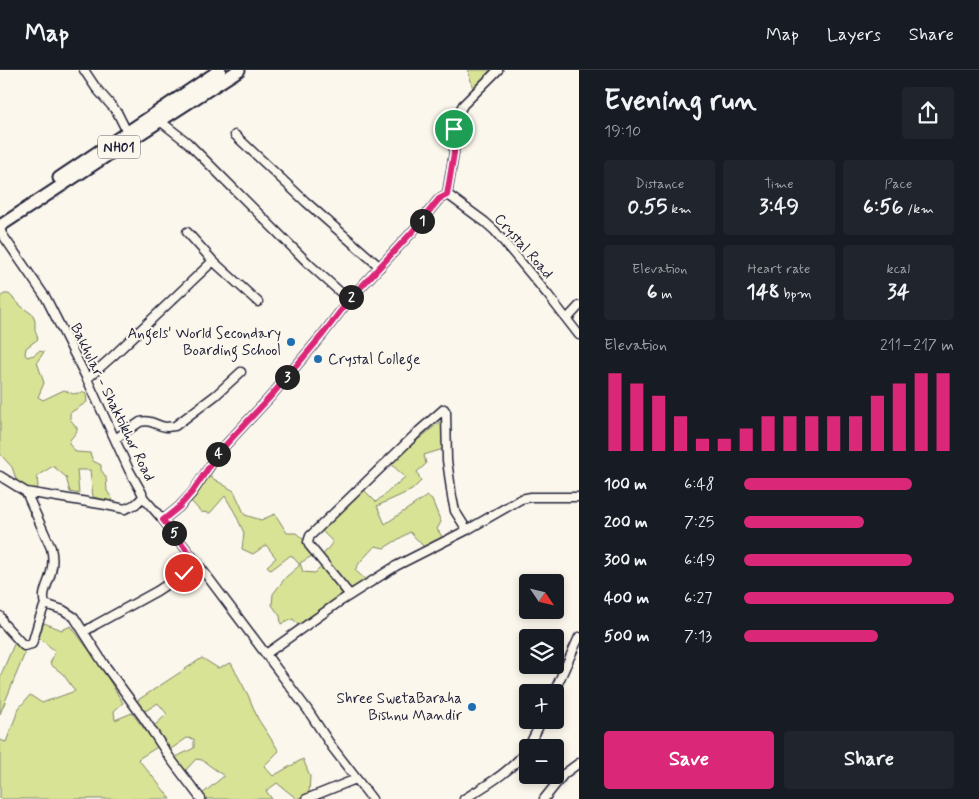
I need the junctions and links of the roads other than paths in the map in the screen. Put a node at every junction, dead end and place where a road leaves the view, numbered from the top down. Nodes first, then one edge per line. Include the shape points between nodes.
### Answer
1 (84, 70) edge
2 (220, 70) edge
3 (239, 70) edge
4 (498, 70) edge
5 (160, 120) junction
6 (127, 132) junction
7 (236, 135) dead end
8 (447, 195) junction
9 (0, 218) edge
10 (0, 227) edge
11 (186, 232) dead end
12 (213, 261) junction
13 (380, 267) junction
14 (349, 300) junction
15 (258, 302) dead end
16 (579, 306) edge
17 (567, 319) junction
18 (579, 335) edge
19 (241, 372) dead end
20 (87, 379) junction
21 (114, 439) junction
22 (0, 476) edge
23 (26, 492) junction
24 (143, 497) junction
25 (579, 497) edge
26 (163, 520) junction
27 (467, 530) junction
28 (198, 564) junction
29 (350, 595) junction
30 (45, 604) junction
31 (0, 616) edge
32 (84, 632) junction
33 (579, 637) edge
34 (266, 654) junction
35 (558, 684) edge
36 (519, 759) edge
37 (579, 763) edge
38 (356, 778) junction
39 (200, 799) edge
40 (306, 799) edge
41 (372, 799) edge
42 (464, 799) edge
43 (544, 799) edge

1 - 6 street via 117,112
2 - 6 highway, NH01
3 - 5 highway, NH01
4 - 8 street via 463,105 457,116
5 - 10 highway, NH01
5 - 14 street via 188,142
6 - 9 highway, NH01
7 - 13 street
8 - 13 street via 439,199
8 - 17 street, Crystal Road via 495,231
10 - 20 street, Bakhular - Shaktikhor Road via 46,298
11 - 12 street
12 - 15 street
12 - 20 street
13 - 14 street
14 - 26 street via 271,396 220,451 192,492
16 - 17 street
17 - 18 street, Crystal Road
19 - 21 street via 175,426 140,422
20 - 21 street, Bakhular - Shaktikhor Road
21 - 24 street, Bakhular - Shaktikhor Road
22 - 23 street
23 - 24 street via 125,509
23 - 30 street via 53,556 42,597
24 - 26 street, Bakhular - Shaktikhor Road
25 - 27 street via 521,499
26 - 28 street, Bakhular - Shaktikhor Road
27 - 29 street via 396,566
27 - 29 street via 455,510 452,497 444,409 310,536 309,545
28 - 32 street
28 - 34 street, Bakhular - Shaktikhor Road
29 - 34 street
30 - 31 street via 32,644 24,646
30 - 32 street via 74,617
32 - 39 street
33 - 35 street
34 - 38 street, Bakhular - Shaktikhor Road
36 - 42 street
37 - 43 street via 564,774
38 - 40 street
38 - 41 street, Bakhular - Shaktikhor Road

